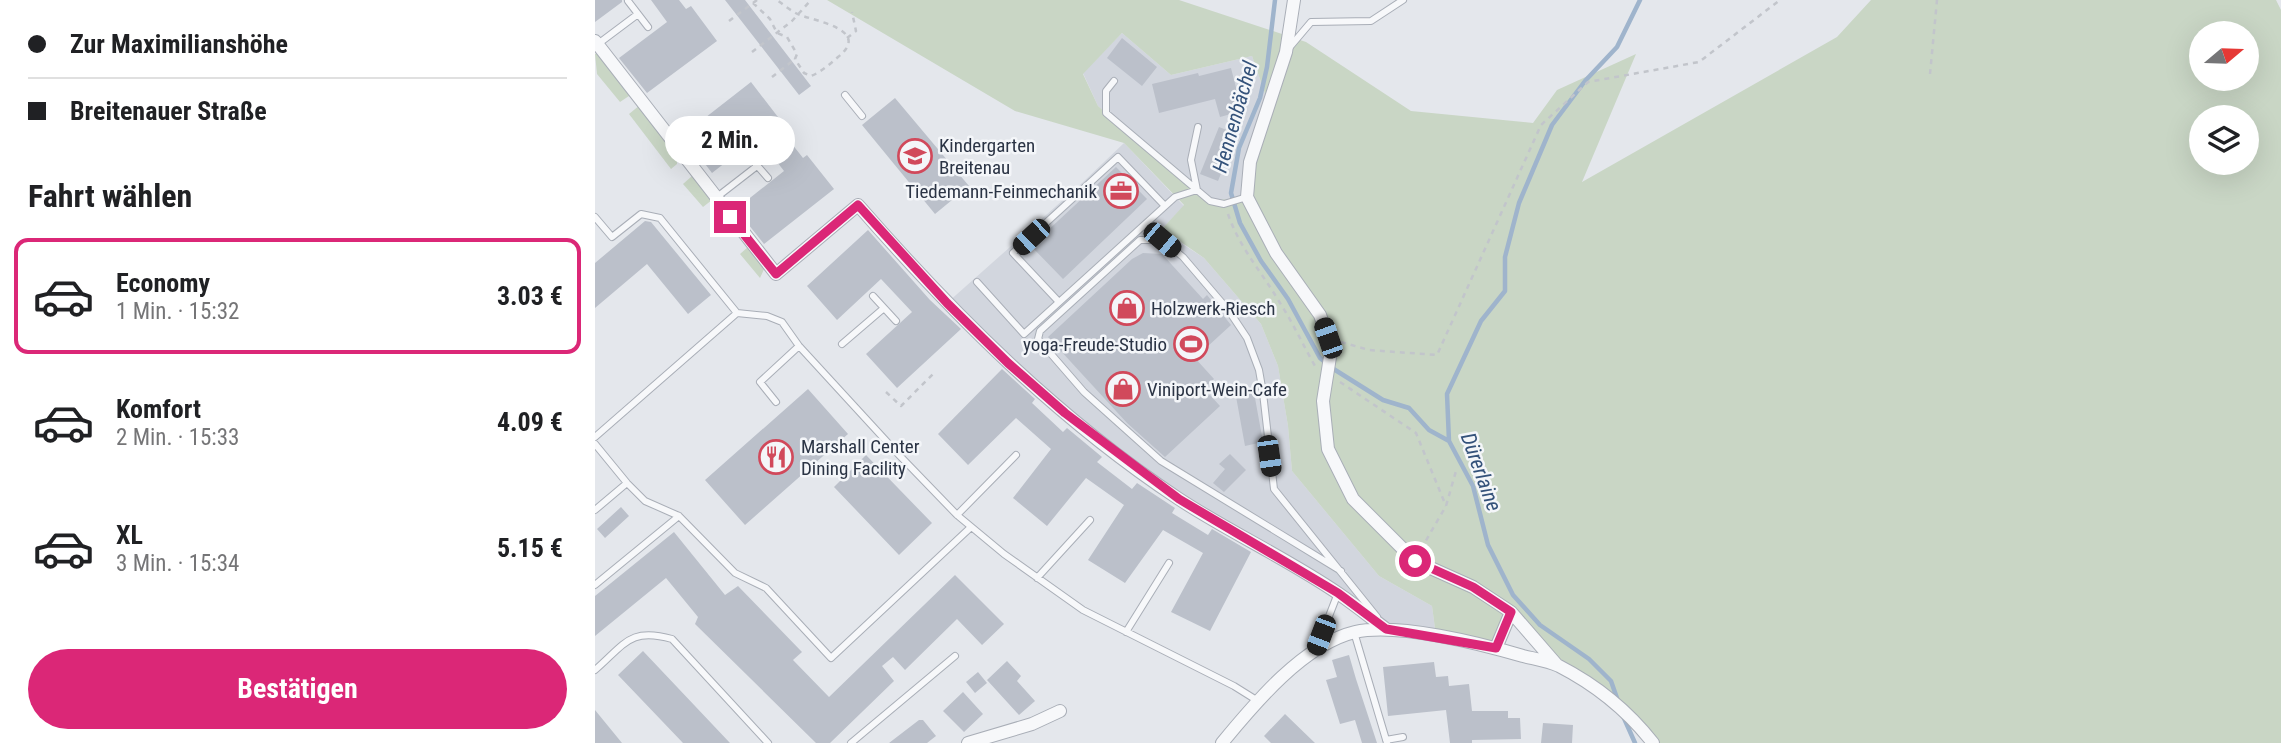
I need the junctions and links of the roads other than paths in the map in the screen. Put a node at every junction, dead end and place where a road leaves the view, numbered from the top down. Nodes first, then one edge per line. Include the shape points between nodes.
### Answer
1 (1294, 0) edge
2 (1403, 0) edge
3 (628, 1) edge
4 (638, 14) junction
5 (648, 27) dead end
6 (596, 43) edge
7 (1286, 52) junction
8 (1114, 81) dead end
9 (845, 95) dead end
10 (862, 116) dead end
11 (1198, 127) dead end
12 (747, 154) dead end
13 (757, 166) junction
14 (768, 178) dead end
15 (1197, 190) junction
16 (715, 198) junction
17 (1244, 198) junction
18 (1165, 206) junction
19 (595, 217) edge
20 (977, 282) dead end
21 (873, 296) dead end
22 (1059, 302) junction
23 (884, 308) junction
24 (737, 313) junction
25 (896, 321) dead end
26 (842, 344) dead end
27 (799, 346) junction
28 (776, 402) dead end
29 (595, 437) edge
30 (595, 444) edge
31 (1016, 455) dead end
32 (627, 483) junction
33 (595, 510) edge
34 (957, 515) junction
35 (679, 516) junction
36 (1090, 520) dead end
37 (970, 528) junction
38 (1169, 562) dead end
39 (1341, 571) junction
40 (1037, 578) junction
41 (595, 586) edge
42 (1338, 593) junction
43 (1511, 612) junction
44 (1386, 629) junction
45 (1126, 632) junction
46 (1355, 632) junction
47 (1496, 648) junction
48 (1316, 649) junction
49 (955, 656) dead end
50 (1557, 665) junction
51 (595, 670) edge
52 (1258, 701) junction
53 (1060, 711) dead end
54 (1402, 737) dead end
55 (1387, 742) edge
56 (768, 743) edge
57 (851, 743) edge
58 (968, 743) edge
59 (1222, 743) edge
60 (1653, 743) edge

1 - 7 street
2 - 7 lane via 1371,21 1311,22
3 - 4 lane
4 - 5 lane
4 - 6 lane
6 - 16 street
7 - 17 street via 1250,162
8 - 15 lane via 1105,91 1106,113
9 - 10 lane
11 - 15 lane via 1191,160
12 - 13 lane
13 - 14 lane
13 - 16 lane
15 - 17 lane via 1210,201 1224,204
15 - 18 lane via 1175,197
16 - 42 street via 776,274 858,205 947,303 1065,413 1179,499
17 - 43 street via 1320,316 1328,338 1323,401 1328,449 1353,499 1415,561 1473,587
18 - 22 lane
18 - 22 lane via 1118,157 1013,253
19 - 24 lane via 612,237 641,214 660,218
20 - 22 lane via 1024,334
21 - 23 lane
23 - 25 lane
23 - 26 lane
24 - 27 lane via 782,322
24 - 29 lane
27 - 28 lane via 760,382
27 - 34 lane
30 - 32 lane
31 - 34 lane
32 - 33 lane
32 - 35 lane via 645,500
34 - 37 lane
35 - 37 lane via 735,573 766,588 831,658
35 - 41 lane
36 - 40 lane
37 - 40 lane
38 - 45 lane
39 - 39 lane via 1274,489 1259,370 1247,338 1183,257 1162,240 1140,240 1040,331 1038,339 1084,392 1161,461
39 - 44 lane
40 - 45 lane
42 - 44 street
42 - 48 lane
43 - 47 street
43 - 50 street
44 - 46 street
44 - 47 street
45 - 52 lane
46 - 48 street
46 - 55 lane
47 - 50 street
48 - 52 street
49 - 57 lane
50 - 60 street via 1601,692 1634,719
51 - 56 lane via 635,636 672,639
52 - 59 street
53 - 58 street
54 - 55 lane

